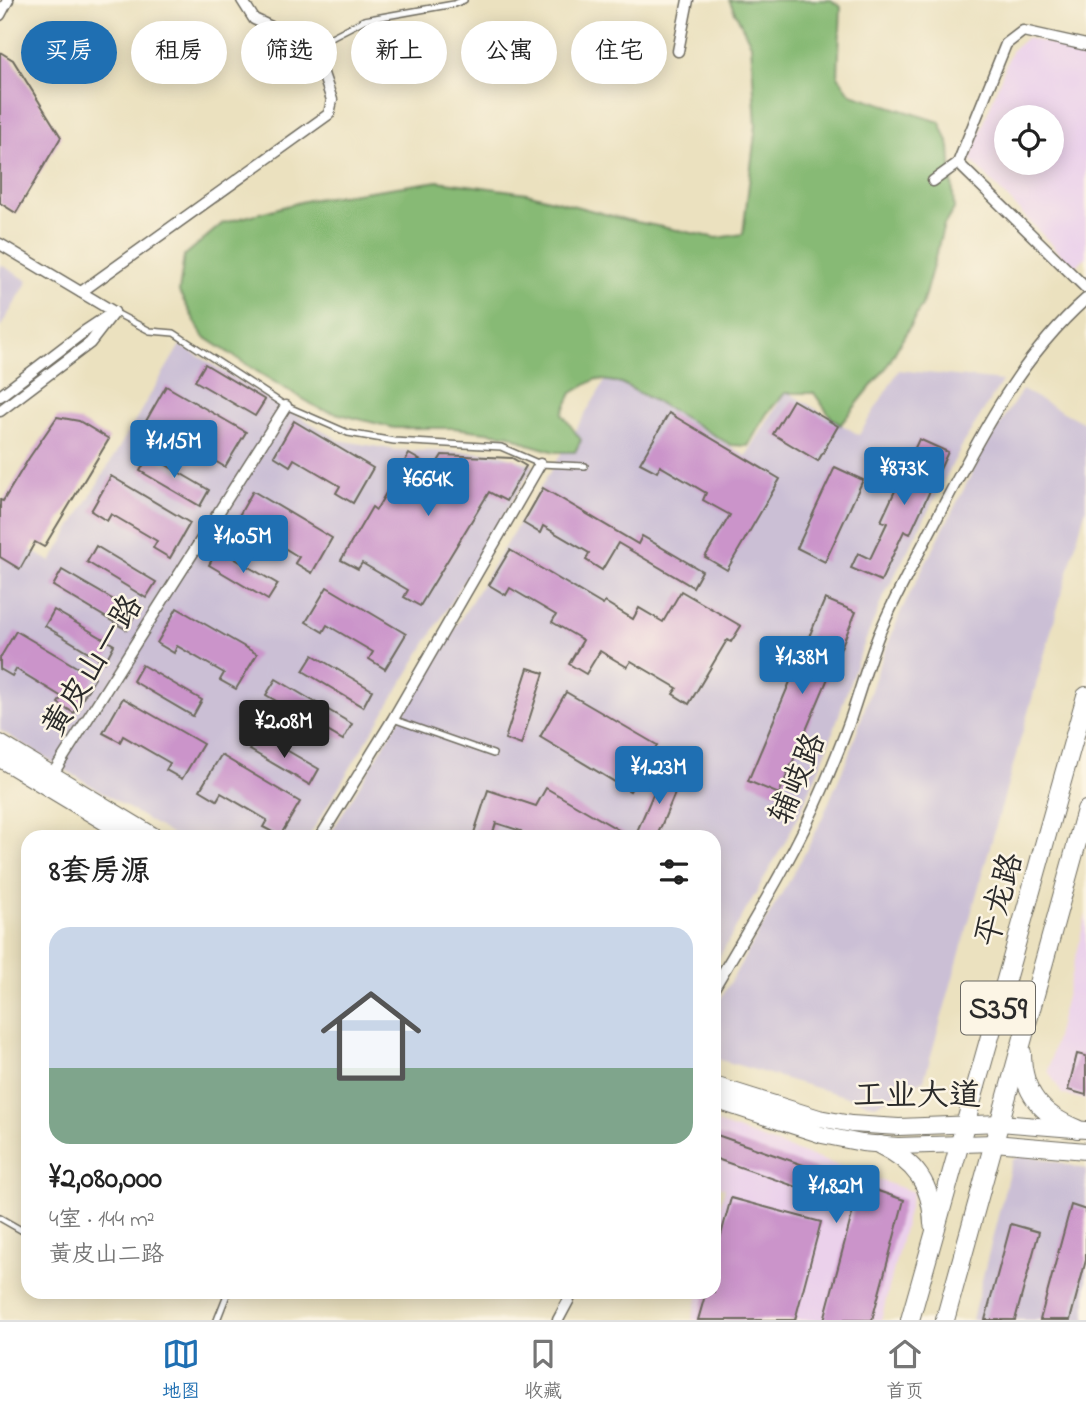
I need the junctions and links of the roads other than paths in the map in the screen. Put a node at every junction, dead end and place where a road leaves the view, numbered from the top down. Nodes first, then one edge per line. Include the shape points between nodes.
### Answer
1 (8, 0) edge
2 (242, 0) edge
3 (464, 0) edge
4 (688, 0) edge
5 (0, 15) edge
6 (258, 21) edge
7 (337, 35) edge
8 (1086, 45) edge
9 (678, 51) dead end
10 (327, 84) edge
11 (958, 163) junction
12 (933, 181) dead end
13 (0, 244) edge
14 (1086, 288) edge
15 (81, 292) junction
16 (1086, 299) edge
17 (114, 312) junction
18 (0, 396) edge
19 (286, 406) junction
20 (0, 411) edge
21 (540, 464) junction
22 (584, 466) dead end
23 (1086, 696) edge
24 (393, 719) junction
25 (0, 744) edge
26 (493, 754) dead end
27 (0, 759) edge
28 (52, 775) junction
29 (1086, 810) edge
30 (118, 830) edge
31 (144, 830) edge
32 (325, 830) edge
33 (721, 976) edge
34 (1023, 1040) junction
35 (721, 1087) edge
36 (721, 1102) edge
37 (1000, 1123) junction
38 (965, 1124) junction
39 (1081, 1130) edge
40 (960, 1143) junction
41 (994, 1143) junction
42 (880, 1145) junction
43 (1086, 1151) edge
44 (0, 1218) edge
45 (21, 1230) edge
46 (931, 1247) junction
47 (225, 1299) edge
48 (569, 1299) edge
49 (217, 1320) edge
50 (558, 1320) edge
51 (910, 1320) edge
52 (945, 1320) edge

1 - 5 street
2 - 6 street
3 - 7 lane via 364,20
4 - 9 street
8 - 11 street via 1024,31 1006,44
10 - 15 street via 332,100 329,114
11 - 12 street
11 - 14 street
13 - 15 street
15 - 17 street
16 - 33 street, 辅岐路 via 1036,352 975,445 892,604 809,820
17 - 18 street
17 - 19 lane via 150,331 174,333
17 - 20 street via 90,343
19 - 21 lane via 348,433 394,441 501,447
19 - 28 street, 黄皮山一路
21 - 22 lane
21 - 24 street
23 - 38 main road, 平龙路 / S359
24 - 26 lane
24 - 32 street
25 - 28 street
27 - 30 street
28 - 31 street
29 - 34 main road, 平龙路 / S359
34 - 37 main road, 平龙路 / S359
34 - 39 main road via 1022,1063 1035,1099 1059,1122
35 - 38 street, 工业大道 via 851,1124
36 - 42 street, 工业大道 via 822,1135
37 - 38 street, 工业大道
37 - 39 street, 工业大道
37 - 41 main road, 平龙路 / S359
38 - 40 main road, 平龙路 / S359
40 - 41 street, 工业大道
40 - 42 street, 工业大道
40 - 46 main road, 平龙路 / S359
41 - 43 street, 工业大道
41 - 52 main road, 平龙路 / S359
42 - 46 main road via 909,1163 925,1186 932,1215
44 - 45 lane
46 - 51 main road, 平龙路 / S359
47 - 49 lane
48 - 50 street

